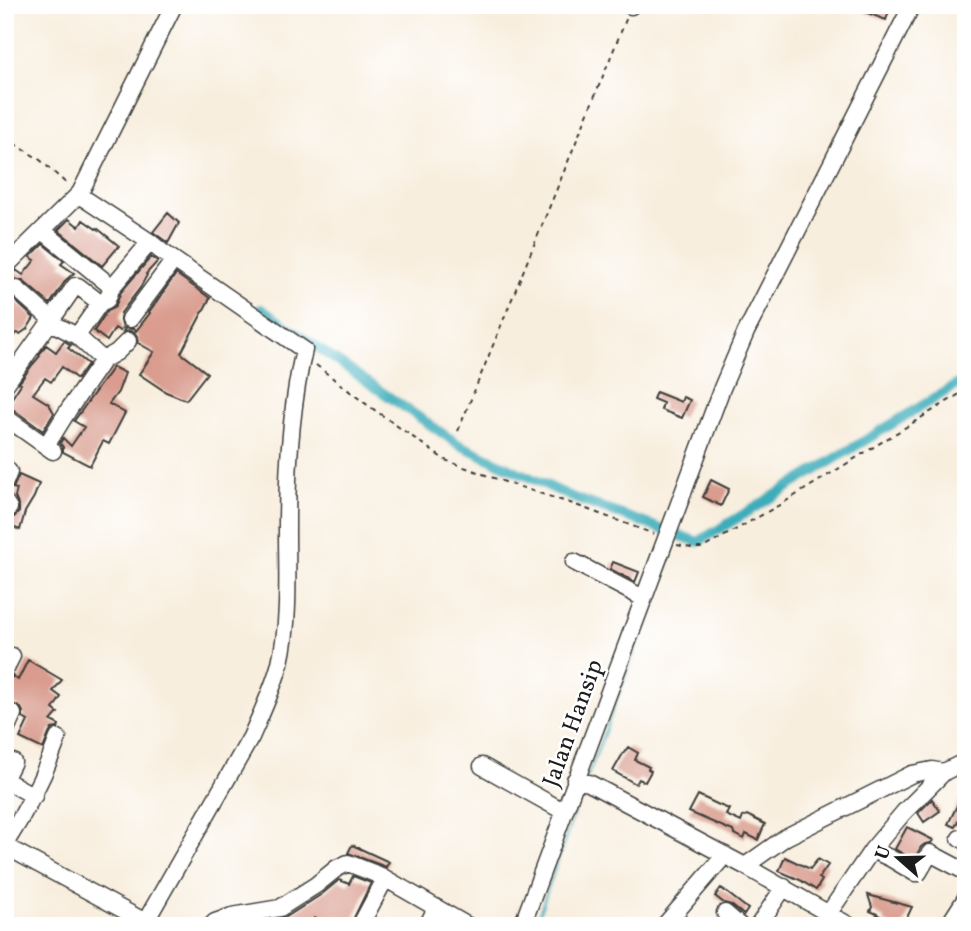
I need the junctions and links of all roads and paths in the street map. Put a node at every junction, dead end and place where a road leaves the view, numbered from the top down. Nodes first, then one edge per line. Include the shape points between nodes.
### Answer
1 (174, 5) edge
2 (912, 5) edge
3 (631, 6) edge
4 (5, 138) edge
5 (83, 189) junction
6 (43, 231) junction
7 (150, 242) junction
8 (174, 260) junction
9 (5, 267) edge
10 (112, 287) junction
11 (17, 289) dead end
12 (100, 303) junction
13 (130, 319) dead end
14 (51, 321) junction
15 (77, 336) junction
16 (128, 341) dead end
17 (301, 347) junction
18 (103, 360) junction
19 (5, 385) edge
20 (966, 390) edge
21 (5, 417) edge
22 (458, 432) dead end
23 (5, 467) edge
24 (5, 482) edge
25 (671, 542) junction
26 (575, 562) dead end
27 (643, 598) junction
28 (5, 710) edge
29 (5, 732) edge
30 (58, 738) dead end
31 (966, 761) edge
32 (13, 762) dead end
33 (482, 766) dead end
34 (944, 772) junction
35 (5, 779) edge
36 (581, 782) junction
37 (34, 796) junction
38 (563, 811) junction
39 (5, 845) edge
40 (872, 850) junction
41 (724, 855) junction
42 (745, 866) junction
43 (966, 872) edge
44 (385, 879) junction
45 (784, 887) junction
46 (966, 898) edge
47 (436, 908) junction
48 (725, 913) dead end
49 (824, 919) edge
50 (147, 924) edge
51 (211, 926) edge
52 (360, 926) edge
53 (427, 926) edge
54 (468, 926) edge
55 (522, 926) edge
56 (664, 926) edge
57 (740, 926) edge
58 (758, 926) edge
59 (850, 926) edge
60 (948, 926) edge

1 - 5 street
2 - 25 street, Jalan Hansip via 747,332 673,521
3 - 22 path
4 - 5 path
5 - 6 street
5 - 7 street
6 - 9 street
6 - 10 street
7 - 8 street
7 - 10 street
8 - 13 street
8 - 17 street
10 - 12 street via 107,300
11 - 14 street
12 - 14 street via 76,286
12 - 15 street
14 - 15 street
14 - 19 street
15 - 18 street
16 - 18 street
17 - 25 path via 334,379 445,460
17 - 50 street via 290,444 287,616 280,663 251,737
18 - 21 street via 49,448
20 - 25 path via 703,548
23 - 24 street via 9,472
25 - 27 street, Jalan Hansip
26 - 27 street
27 - 36 street, Jalan Hansip
28 - 29 street via 13,714
30 - 37 street
31 - 34 street
32 - 35 street
33 - 38 street
34 - 40 street
34 - 42 street via 912,774 786,837
35 - 37 street
36 - 38 street, Jalan Hansip
36 - 41 street
37 - 39 street
38 - 55 street, Jalan Hansip
39 - 50 street
40 - 43 street via 915,873 930,853
40 - 49 street
41 - 42 street
41 - 56 street
42 - 45 street
44 - 47 street
44 - 51 street via 346,863 280,908 232,916
44 - 52 street
45 - 49 street
45 - 58 street
46 - 60 street
47 - 53 street
47 - 54 street
48 - 57 street
49 - 59 street

